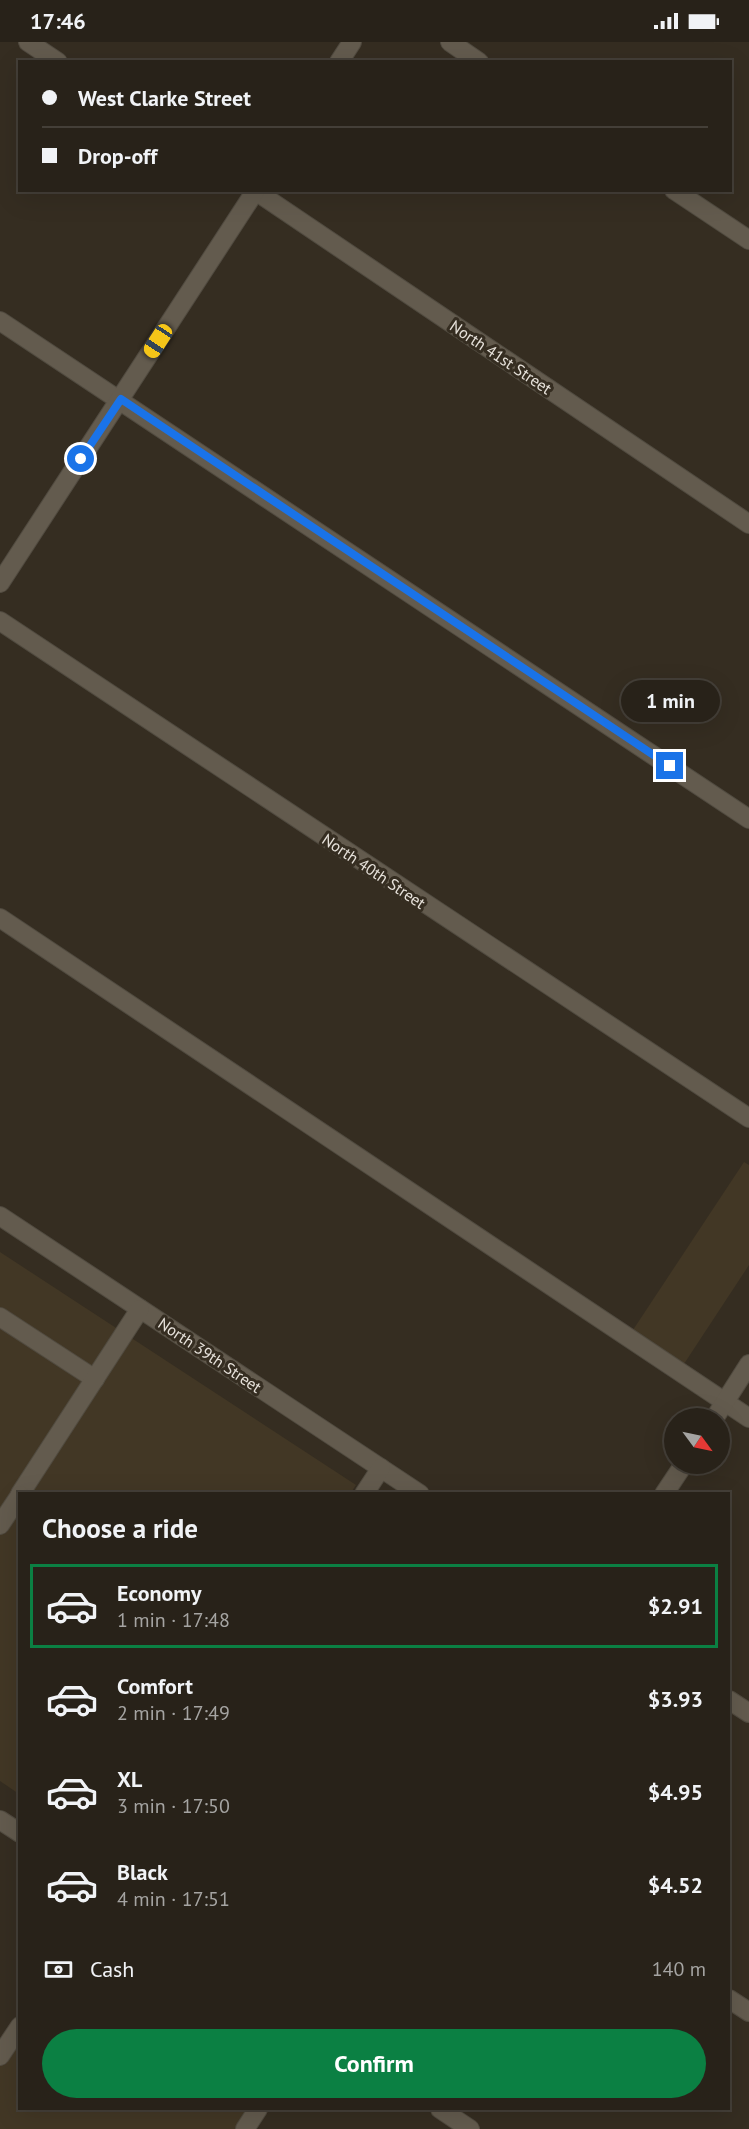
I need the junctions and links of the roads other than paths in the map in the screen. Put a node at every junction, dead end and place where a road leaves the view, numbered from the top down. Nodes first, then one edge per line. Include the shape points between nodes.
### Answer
1 (28, 42) edge
2 (352, 42) edge
3 (450, 42) edge
4 (55, 60) edge
5 (340, 60) edge
6 (476, 60) edge
7 (254, 192) edge
8 (256, 192) edge
9 (677, 192) edge
10 (749, 240) edge
11 (0, 321) edge
12 (121, 399) junction
13 (749, 524) edge
14 (0, 583) edge
15 (0, 621) edge
16 (749, 819) edge
17 (0, 918) edge
18 (749, 1118) edge
19 (0, 1216) edge
20 (140, 1309) junction
21 (0, 1317) edge
22 (749, 1364) edge
23 (95, 1379) junction
24 (725, 1402) junction
25 (721, 1408) edge
26 (749, 1418) edge
27 (381, 1468) junction
28 (677, 1474) edge
29 (22, 1492) edge
30 (365, 1492) edge
31 (417, 1492) edge
32 (665, 1492) edge
33 (18, 1498) edge
34 (0, 1526) edge
35 (730, 1701) edge
36 (749, 1713) edge
37 (0, 1820) edge
38 (18, 1832) edge
39 (730, 2000) edge
40 (749, 2012) edge
41 (18, 2029) edge
42 (0, 2056) edge
43 (257, 2110) edge
44 (442, 2110) edge
45 (245, 2129) edge
46 (470, 2129) edge

1 - 4 street
2 - 5 street
3 - 6 street
7 - 12 street
8 - 13 street, North 41st Street
9 - 10 street
11 - 12 street
12 - 14 street
12 - 16 street
15 - 18 street, North 40th Street
17 - 24 street
19 - 20 street, North 39th Street
20 - 23 street
20 - 27 street, North 39th Street
21 - 23 street
22 - 24 street
23 - 29 street
24 - 25 street
24 - 26 street
27 - 30 street
27 - 31 street, North 39th Street
28 - 32 street
33 - 34 street
35 - 36 street
37 - 38 street
39 - 40 street
41 - 42 street
43 - 45 street
44 - 46 street

